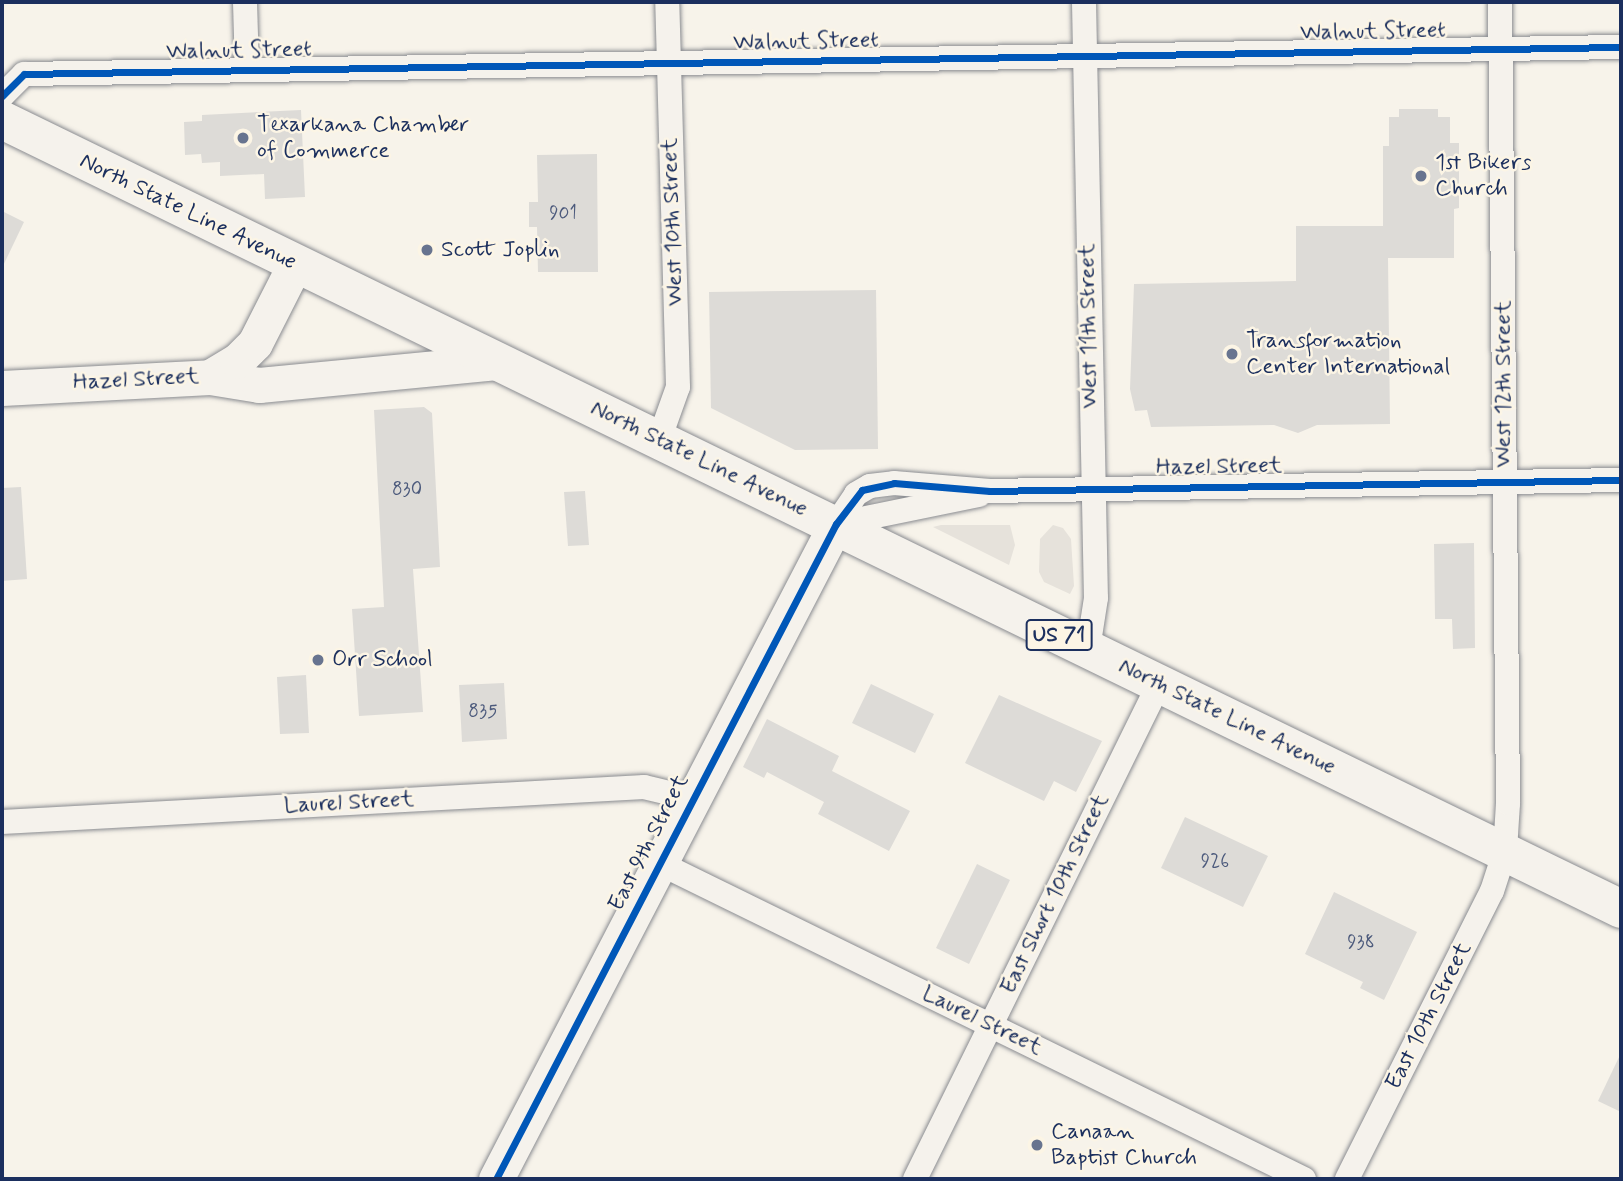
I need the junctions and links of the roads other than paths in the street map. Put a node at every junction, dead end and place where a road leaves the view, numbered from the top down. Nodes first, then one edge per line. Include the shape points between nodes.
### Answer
1 (245, 2) edge
2 (667, 2) edge
3 (1084, 2) edge
4 (1500, 2) edge
5 (1621, 47) edge
6 (1501, 49) junction
7 (1086, 58) junction
8 (668, 63) junction
9 (247, 69) junction
10 (2, 96) edge
11 (2, 120) edge
12 (295, 264) junction
13 (497, 362) junction
14 (210, 377) junction
15 (2, 388) edge
16 (659, 440) junction
17 (1621, 480) edge
18 (1505, 482) junction
19 (1091, 488) junction
20 (836, 524) junction
21 (1088, 649) junction
22 (1159, 684) junction
23 (694, 799) junction
24 (2, 822) edge
25 (1505, 851) junction
26 (661, 863) junction
27 (1621, 909) edge
28 (990, 1025) junction
29 (496, 1179) edge
30 (915, 1179) edge
31 (1304, 1179) edge
32 (1347, 1179) edge

1 - 9 street
2 - 8 street, West 10th Street
3 - 7 street, West 11th Street
4 - 6 street, West 12th Street
5 - 6 street, Walnut Street
6 - 7 street, Walnut Street
6 - 18 street, West 12th Street
7 - 8 street, Walnut Street
7 - 19 street, West 11th Street
8 - 9 street, Walnut Street
8 - 16 street, West 10th Street via 678,387
9 - 10 street, Walnut Street via 24,74
11 - 12 main road, North State Line Avenue
12 - 13 main road, North State Line Avenue
12 - 14 street, Hazel Street via 255,343 237,361
13 - 14 street via 259,385
13 - 16 main road, North State Line Avenue / US 71
14 - 15 street, Hazel Street
16 - 20 main road, North State Line Avenue / US 71
17 - 18 street, Hazel Street
18 - 19 street, Hazel Street
18 - 25 street, West 12th Street
19 - 20 street, Hazel Street via 990,491 894,483 870,486 852,499
19 - 21 street, West 11th Street via 1096,598
20 - 21 main road, North State Line Avenue / US 71
20 - 23 street, East 9th Street
21 - 22 main road, North State Line Avenue / US 71
22 - 25 main road, North State Line Avenue / US 71
22 - 28 street, East Short 10th Street
23 - 24 street, Laurel Street via 644,787
23 - 26 street, East 9th Street
25 - 27 main road, North State Line Avenue / US 71
25 - 32 street, East 10th Street via 1492,891
26 - 28 street, Laurel Street
26 - 29 street, East 9th Street
28 - 30 street, East Short 10th Street
28 - 31 street, Laurel Street

